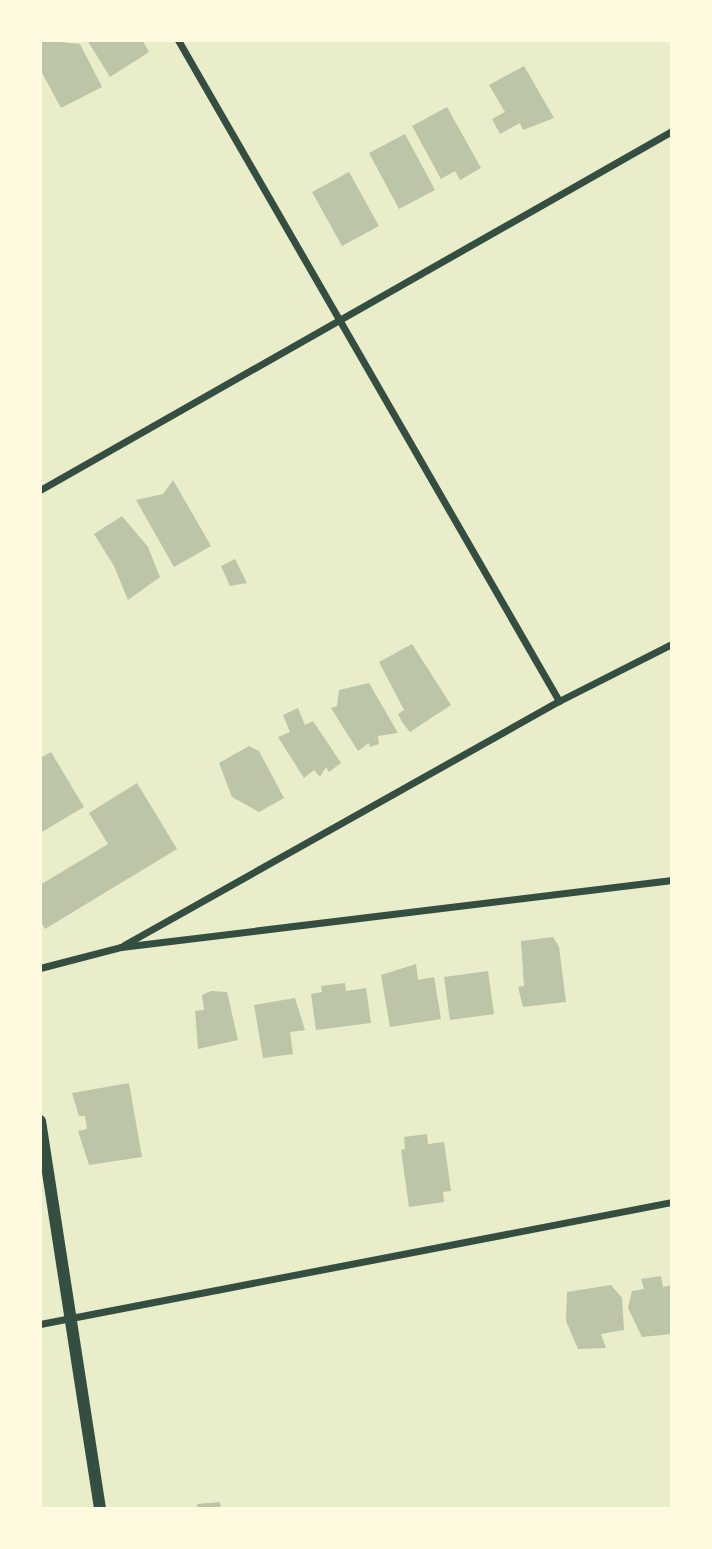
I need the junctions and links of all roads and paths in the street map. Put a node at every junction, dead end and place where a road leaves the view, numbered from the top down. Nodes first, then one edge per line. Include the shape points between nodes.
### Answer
1 (178, 40) edge
2 (672, 131) edge
3 (338, 324) junction
4 (40, 491) edge
5 (672, 644) edge
6 (559, 701) junction
7 (672, 880) edge
8 (121, 947) junction
9 (40, 968) edge
10 (40, 1121) edge
11 (672, 1202) edge
12 (71, 1320) junction
13 (40, 1324) edge
14 (100, 1509) edge

1 - 3 street
2 - 3 street
3 - 4 street
3 - 6 street
5 - 6 street
6 - 8 street
7 - 8 street
8 - 9 street
10 - 12 street
11 - 12 street
12 - 13 street
12 - 14 street

